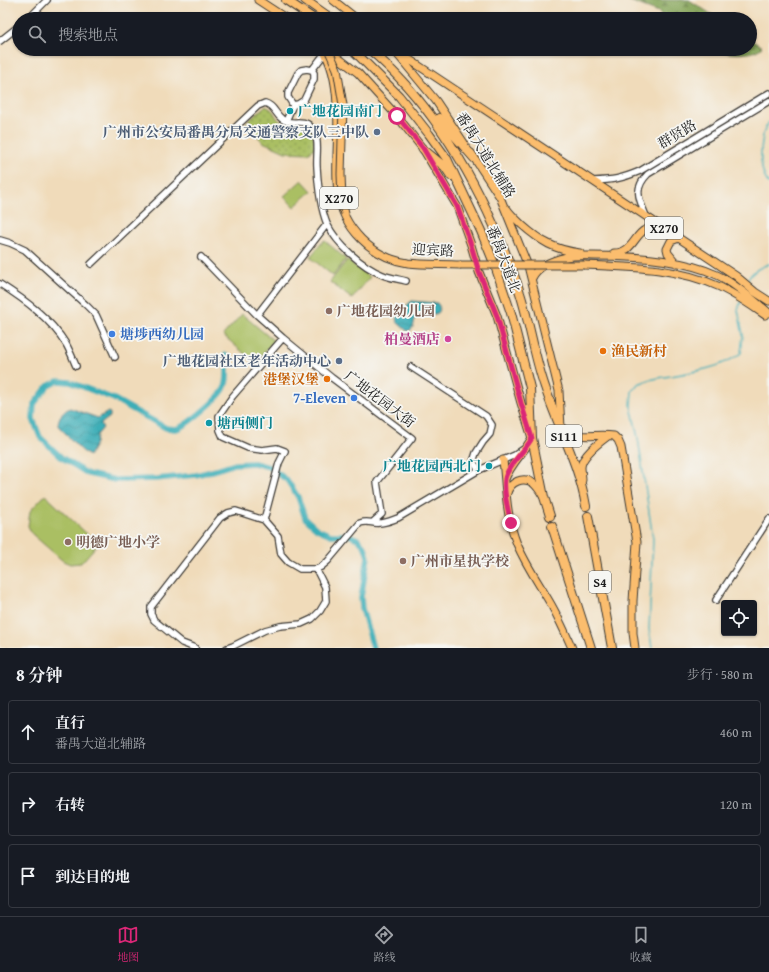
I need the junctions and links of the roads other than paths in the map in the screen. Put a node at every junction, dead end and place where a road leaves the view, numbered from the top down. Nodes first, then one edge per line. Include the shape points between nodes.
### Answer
1 (47, 0) edge
2 (258, 0) edge
3 (286, 0) edge
4 (305, 0) edge
5 (333, 0) edge
6 (35, 12) edge
7 (276, 12) edge
8 (302, 12) edge
9 (322, 12) edge
10 (348, 12) edge
11 (12, 32) edge
12 (0, 41) edge
13 (321, 56) edge
14 (329, 56) edge
15 (334, 56) edge
16 (359, 56) edge
17 (377, 56) edge
18 (401, 56) edge
19 (405, 56) edge
20 (312, 70) junction
21 (408, 88) junction
22 (769, 93) edge
23 (768, 102) edge
24 (293, 105) junction
25 (286, 121) junction
26 (423, 148) junction
27 (474, 158) junction
28 (592, 181) junction
29 (462, 194) junction
30 (500, 197) junction
31 (646, 216) junction
32 (327, 224) junction
33 (669, 231) junction
34 (680, 238) junction
35 (0, 240) edge
36 (201, 257) dead end
37 (676, 263) junction
38 (91, 264) dead end
39 (532, 278) junction
40 (406, 281) dead end
41 (0, 284) edge
42 (769, 301) edge
43 (752, 302) junction
44 (769, 313) edge
45 (257, 315) junction
46 (769, 318) edge
47 (283, 338) junction
48 (115, 357) dead end
49 (76, 366) dead end
50 (539, 366) junction
51 (411, 367) dead end
52 (525, 369) junction
53 (561, 428) junction
54 (608, 436) junction
55 (532, 438) junction
56 (528, 447) junction
57 (503, 460) junction
58 (479, 470) junction
59 (505, 479) junction
60 (582, 484) junction
61 (506, 497) junction
62 (544, 497) junction
63 (586, 506) dead end
64 (550, 516) dead end
65 (588, 516) dead end
66 (769, 519) edge
67 (264, 520) junction
68 (373, 522) junction
69 (552, 526) dead end
70 (316, 569) junction
71 (716, 600) dead end
72 (195, 648) edge
73 (227, 648) edge
74 (572, 648) edge
75 (591, 648) edge
76 (612, 648) edge
77 (635, 648) edge

1 - 6 street
2 - 7 main road
3 - 8 highway
4 - 9 highway
5 - 10 main road
11 - 12 street
13 - 20 street
14 - 43 main road, 迎宾路 / X270, bridge via 337,69 343,105 342,200 345,214 354,231 369,247 394,260 408,263 643,267 673,272 711,283
15 - 26 main road via 358,73
16 - 29 highway, 番禺大道北 / S111 via 409,107 447,159
17 - 21 highway, 番禺大道北 / S111
18 - 27 main road, 番禺大道北辅路 via 436,101
19 - 28 main road, X270
20 - 24 street via 314,79 304,100
20 - 24 street via 301,70 298,73 288,93
21 - 27 highway via 432,110
21 - 50 highway, 番禺大道北 / S111 via 433,118 464,166 493,222 520,292
22 - 28 street, 群贤路 via 640,171 611,181
23 - 31 street, 群贤路 via 648,174 638,190
24 - 25 street
25 - 32 street via 305,122 317,138 318,174
25 - 38 street via 281,119 271,105 265,103 258,106
26 - 29 highway via 444,168
26 - 55 main road via 457,206 497,316
27 - 30 main road, 番禺大道北辅路
28 - 31 main road, X270
29 - 52 highway, 番禺大道北 / S111 via 494,263
30 - 33 main road via 509,212 538,239 570,252 619,253 626,250 646,229
30 - 39 main road, 番禺大道北辅路
31 - 33 main road, X270
32 - 40 street via 348,251 363,265 383,276
32 - 45 street
33 - 34 main road, X270
34 - 37 main road via 671,241 667,249
34 - 42 main road, X270
35 - 48 street via 25,250 96,315
36 - 45 street, 广地花园大街
37 - 39 main road via 658,259 612,256 568,257 540,267
37 - 43 main road via 718,275
39 - 53 main road, 番禺大道北辅路 via 559,391
41 - 49 street via 24,299 53,327 66,344
43 - 44 main road
43 - 46 main road, 迎宾路 / X270
45 - 47 street, 广地花园大街
47 - 67 street via 232,397 219,416 223,437 248,448 277,448 285,451 279,463
47 - 68 street, 广地花园大街 via 412,438 377,482 382,514
50 - 52 highway
50 - 53 highway, 番禺大道北 / S111
51 - 58 street via 489,420 492,425 490,434 476,453 473,462
52 - 55 highway, 番禺大道北 / S111 via 530,388
53 - 54 main road via 571,434 586,437
53 - 60 highway, 番禺大道北 / S111
54 - 60 main road via 583,459
54 - 77 main road via 614,436 621,447 636,527 637,556 633,601
55 - 56 main road
55 - 62 highway, 番禺大道北 / S111
56 - 57 street
56 - 59 main road
57 - 58 street
57 - 59 main road
58 - 68 street via 398,518 378,524
59 - 61 main road
60 - 63 highway, 番禺大道北 / S111
61 - 62 main road via 510,485 526,480 537,487
61 - 74 main road via 517,544 556,612
62 - 64 highway, 番禺大道北 / S111
65 - 76 highway, S4
66 - 71 street
67 - 70 street via 278,536 281,554 288,562 300,569
67 - 72 street via 236,511 220,518 151,607 154,620 182,643
68 - 70 street via 360,523 328,561
69 - 75 highway, S4
70 - 73 street via 325,587 326,601 320,611 301,624 265,630

